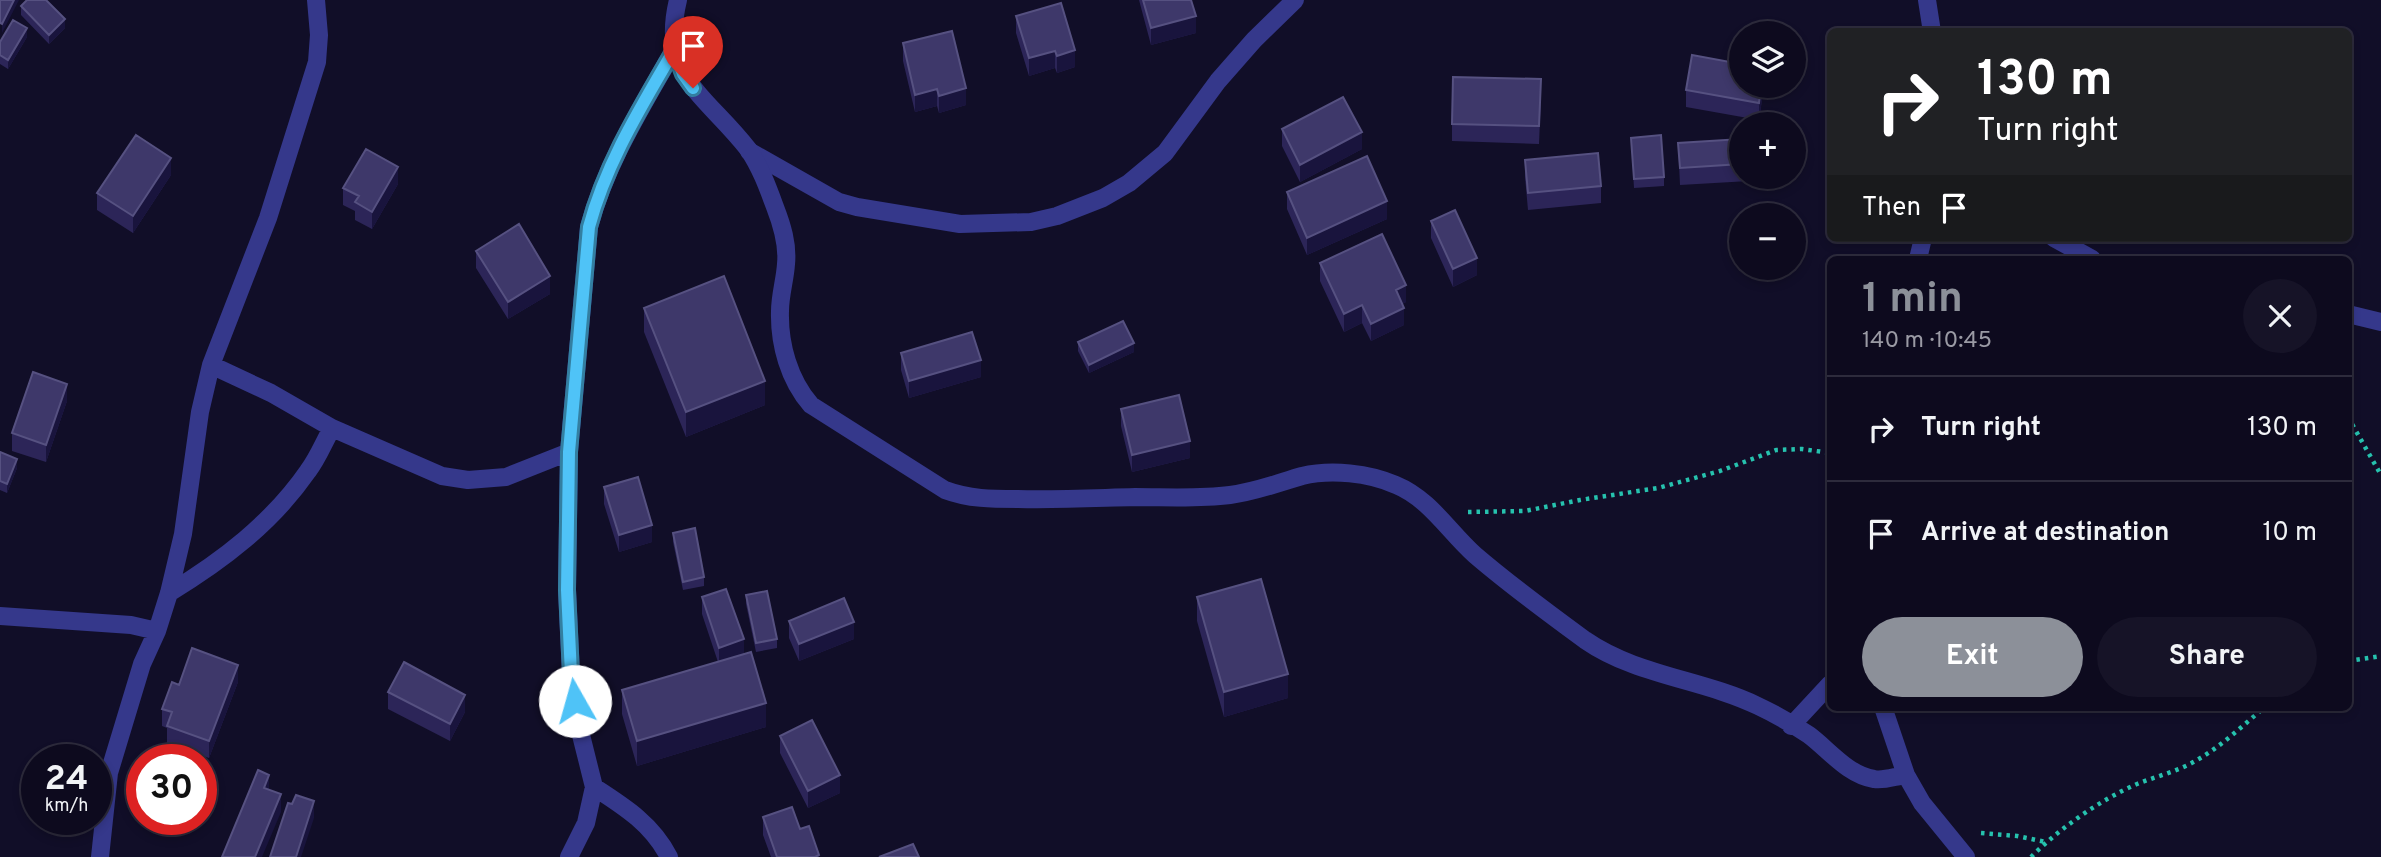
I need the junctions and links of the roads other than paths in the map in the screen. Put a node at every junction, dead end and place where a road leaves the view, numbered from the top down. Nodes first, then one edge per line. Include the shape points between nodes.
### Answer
1 (316, 0) edge
2 (678, 0) edge
3 (1295, 0) edge
4 (1927, 0) edge
5 (1931, 28) edge
6 (674, 50) junction
7 (749, 151) junction
8 (2061, 242) edge
9 (2076, 242) edge
10 (2087, 256) edge
11 (2100, 256) edge
12 (2352, 308) edge
13 (2381, 313) edge
14 (2352, 315) edge
15 (2381, 322) edge
16 (211, 365) junction
17 (332, 428) junction
18 (569, 452) junction
19 (169, 593) junction
20 (0, 617) edge
21 (157, 631) junction
22 (1827, 687) edge
23 (1884, 711) edge
24 (1791, 726) junction
25 (1906, 775) junction
26 (594, 787) junction
27 (100, 857) edge
28 (569, 857) edge
29 (669, 857) edge
30 (1966, 857) edge

1 - 16 street via 317,62 268,218
2 - 6 street
3 - 7 street via 1218,81 1165,153 1129,183 1057,216 1031,222 960,224 857,207 839,202
4 - 5 street
6 - 7 street via 683,74 703,102
6 - 18 street via 597,196 589,227
7 - 24 street via 784,234 780,320 795,384 810,405 944,490 977,499 1205,497 1255,491 1334,472 1395,484 1426,504 1474,554 1587,641 1647,671 1724,691
8 - 10 street
9 - 11 street
12 - 13 street
14 - 15 street
16 - 17 street
16 - 19 street
17 - 18 street via 442,476 468,480 506,477
17 - 19 street via 309,470 277,510 208,569
18 - 26 street via 571,674
19 - 21 street
20 - 21 street via 101,622
21 - 27 street via 142,664 110,773
22 - 24 street
23 - 25 street
24 - 25 street via 1863,776 1877,780
25 - 30 street via 1922,803
26 - 28 street via 586,822
26 - 29 street via 642,820

